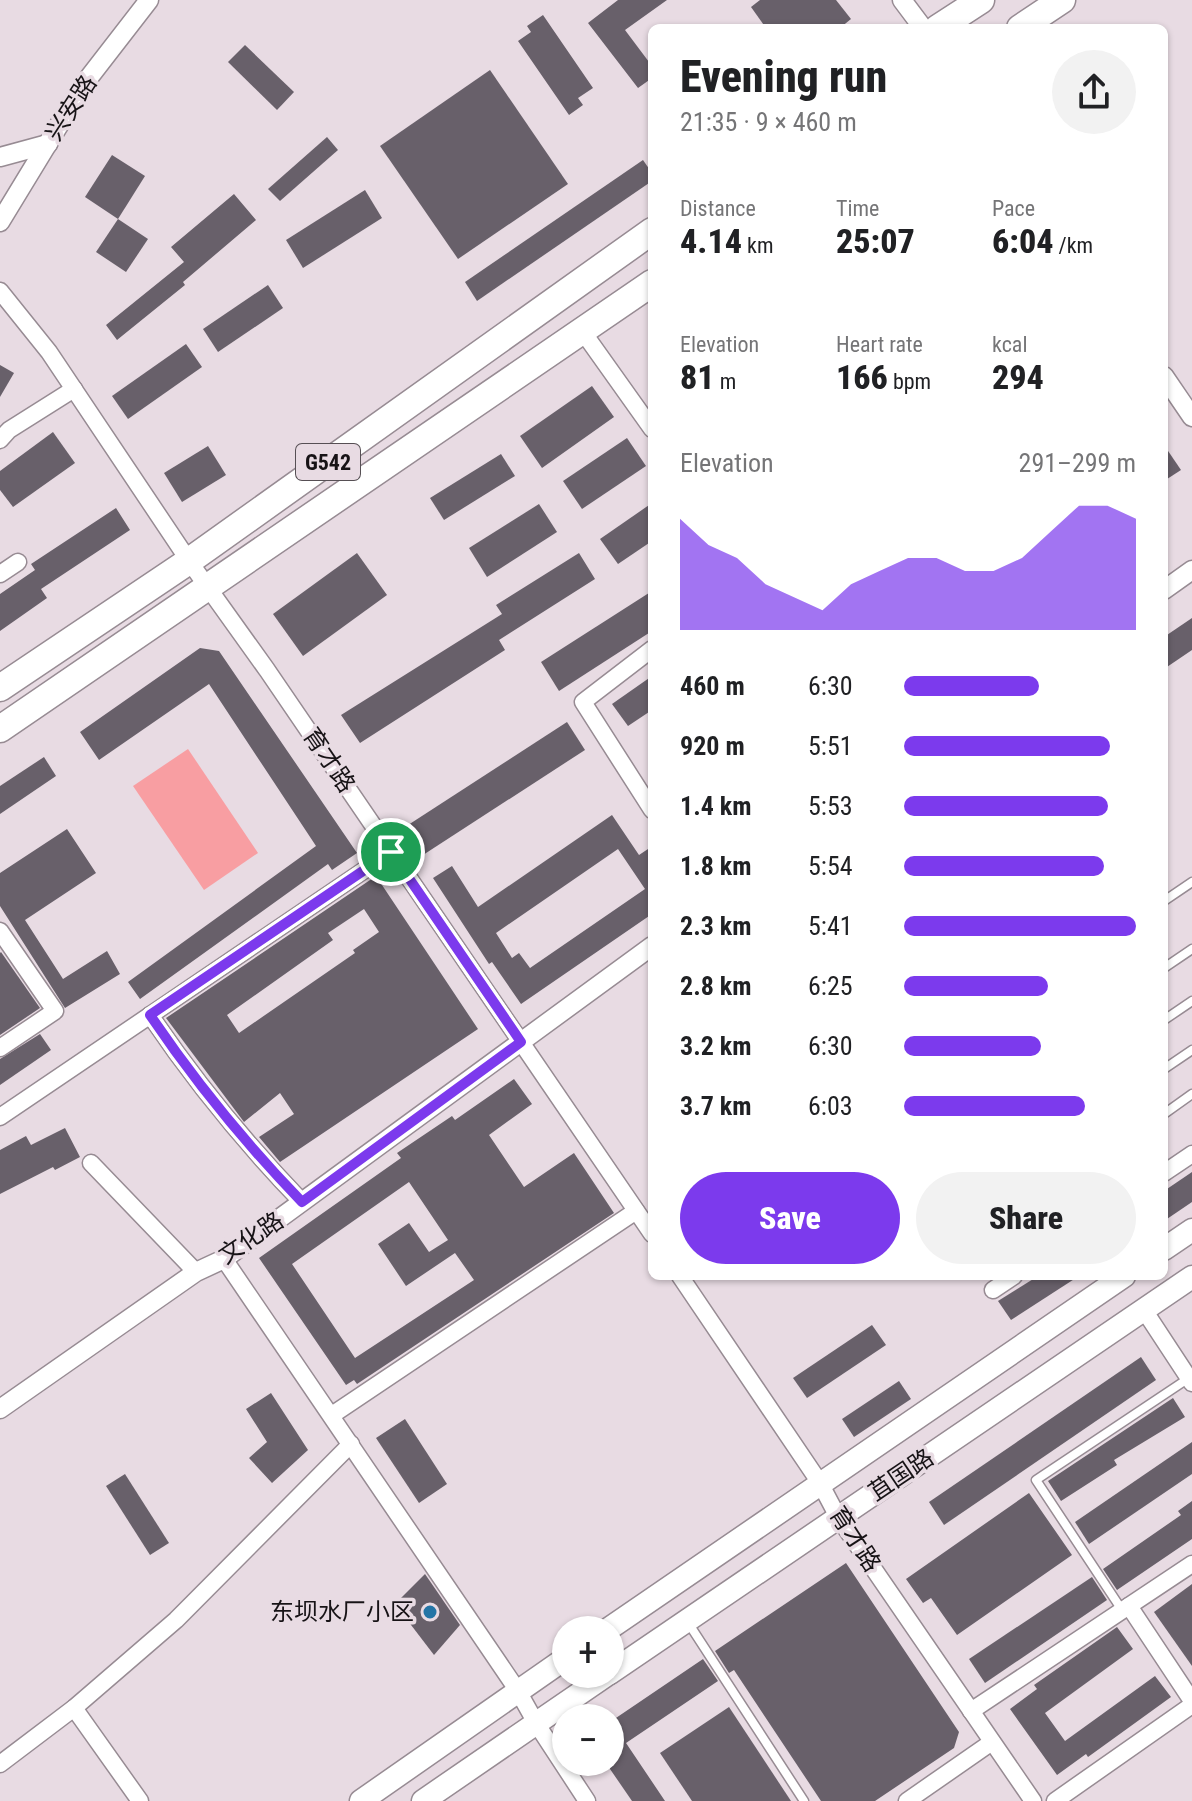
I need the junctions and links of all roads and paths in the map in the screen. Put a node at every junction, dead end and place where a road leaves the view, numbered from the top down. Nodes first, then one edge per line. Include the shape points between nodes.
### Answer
1 (149, 0) edge
2 (902, 0) edge
3 (981, 0) edge
4 (1062, 0) edge
5 (920, 24) edge
6 (944, 24) edge
7 (1026, 24) edge
8 (48, 144) junction
9 (0, 157) edge
10 (0, 222) edge
11 (648, 234) edge
12 (648, 286) edge
13 (0, 291) edge
14 (583, 332) junction
15 (1168, 382) edge
16 (74, 389) junction
17 (1192, 417) edge
18 (648, 423) edge
19 (0, 440) edge
20 (189, 561) junction
21 (18, 562) dead end
22 (1192, 570) edge
23 (0, 574) edge
24 (1168, 587) edge
25 (210, 588) junction
26 (648, 652) edge
27 (0, 688) edge
28 (0, 729) edge
29 (648, 804) edge
30 (391, 852) junction
31 (1192, 882) edge
32 (1168, 898) edge
33 (0, 931) edge
34 (648, 949) edge
35 (1192, 949) edge
36 (1168, 965) edge
37 (1192, 1001) edge
38 (150, 1015) junction
39 (1168, 1017) edge
40 (521, 1042) junction
41 (0, 1048) edge
42 (1192, 1050) edge
43 (1168, 1066) edge
44 (1192, 1094) edge
45 (1168, 1111) edge
46 (0, 1117) edge
47 (1192, 1154) edge
48 (91, 1163) dead end
49 (1168, 1170) edge
50 (302, 1202) junction
51 (636, 1211) junction
52 (648, 1228) edge
53 (1192, 1230) edge
54 (1168, 1246) edge
55 (224, 1259) junction
56 (196, 1272) junction
57 (1192, 1277) edge
58 (683, 1280) edge
59 (1008, 1280) edge
60 (1118, 1280) edge
61 (993, 1290) dead end
62 (1144, 1310) junction
63 (1190, 1380) edge
64 (0, 1409) edge
65 (332, 1415) junction
66 (351, 1444) junction
67 (820, 1483) junction
68 (838, 1517) junction
69 (1192, 1564) edge
70 (1125, 1608) junction
71 (624, 1618) edge
72 (687, 1621) junction
73 (624, 1663) edge
74 (552, 1668) edge
75 (587, 1688) edge
76 (518, 1691) junction
77 (1192, 1703) edge
78 (74, 1708) junction
79 (971, 1711) junction
80 (536, 1723) junction
81 (992, 1742) junction
82 (0, 1764) edge
83 (140, 1801) edge
84 (361, 1801) edge
85 (423, 1801) edge
86 (587, 1801) edge
87 (804, 1801) edge
88 (907, 1801) edge
89 (1033, 1801) edge
90 (1055, 1801) edge

1 - 8 street, 兴安路 via 84,84
2 - 5 street
3 - 6 highway
4 - 7 highway
8 - 9 street
8 - 10 street, 兴安路
11 - 20 highway, G542
12 - 14 highway, G542
13 - 16 street, 育才路
14 - 18 street
14 - 25 highway, G542
15 - 17 street
16 - 19 street
16 - 20 street, 育才路
20 - 25 street, 育才路
20 - 27 highway, G542
21 - 23 street
22 - 24 street
25 - 28 highway, G542
25 - 30 street, 育才路
26 - 29 street via 583,702
30 - 38 street
30 - 40 street, 育才路
31 - 32 lane
33 - 41 street via 55,1011
34 - 40 street, 文化路
35 - 36 lane
37 - 39 lane
38 - 46 street
38 - 50 street via 227,1119
40 - 50 street, 文化路
40 - 51 street, 育才路
42 - 43 lane
44 - 45 lane
47 - 49 street
48 - 56 street
50 - 55 street, 文化路
51 - 52 street, 育才路
51 - 65 street
53 - 54 main road
55 - 56 street, 文化路
55 - 65 street
56 - 64 street, 文化路
57 - 62 main road, 苴国路
58 - 67 street, 育才路
59 - 61 street
60 - 67 main road, 苴国路
62 - 63 street
62 - 68 main road, 苴国路
63 - 70 lane via 1036,1480
65 - 66 street
66 - 76 street
66 - 78 street via 176,1620
67 - 68 street, 育才路
67 - 71 main road, 苴国路
68 - 72 main road, 苴国路
68 - 79 street, 育才路
69 - 70 street
70 - 77 street
70 - 79 street
72 - 73 main road, 苴国路
72 - 87 lane
74 - 76 main road
75 - 80 main road, 苴国路
76 - 80 street
76 - 84 main road
77 - 90 street
78 - 82 street
78 - 83 street
79 - 81 street, 育才路
80 - 85 main road, 苴国路
80 - 86 street
81 - 88 street
81 - 89 street, 育才路

